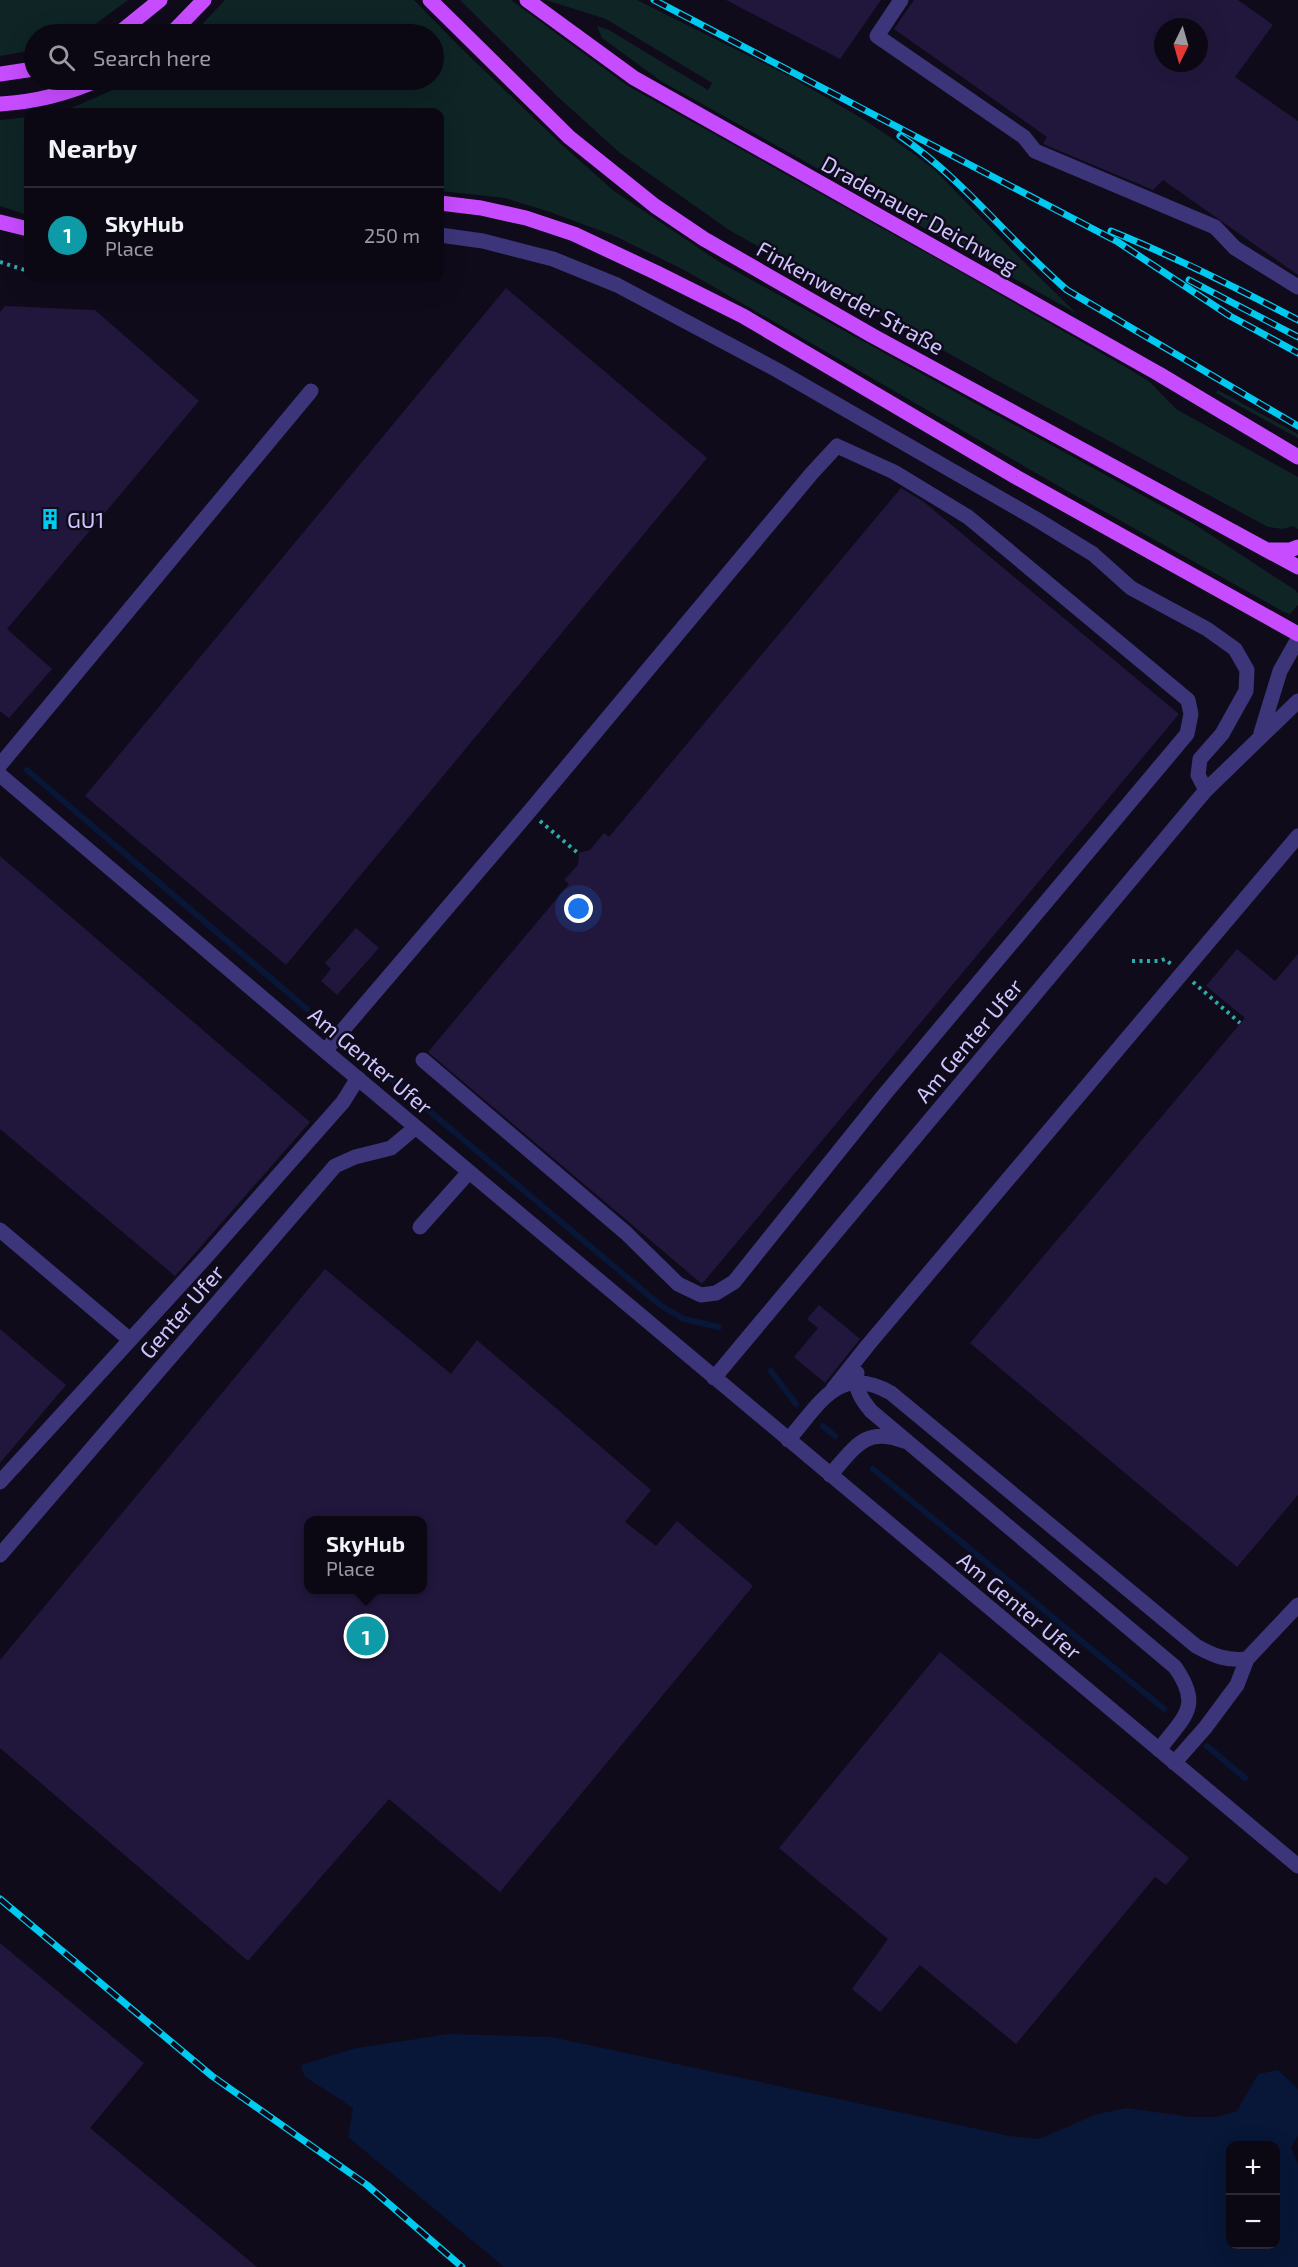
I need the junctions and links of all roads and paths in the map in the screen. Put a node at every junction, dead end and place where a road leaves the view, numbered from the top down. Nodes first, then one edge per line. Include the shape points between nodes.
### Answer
1 (160, 0) edge
2 (204, 0) edge
3 (430, 0) edge
4 (527, 0) edge
5 (902, 0) edge
6 (130, 24) edge
7 (181, 24) edge
8 (24, 70) edge
9 (0, 74) edge
10 (75, 90) edge
11 (0, 104) edge
12 (444, 203) edge
13 (0, 222) edge
14 (24, 228) edge
15 (444, 236) edge
16 (0, 262) edge
17 (24, 270) edge
18 (1298, 287) edge
19 (311, 391) dead end
20 (1298, 457) edge
21 (1298, 547) edge
22 (1266, 550) junction
23 (1298, 567) edge
24 (1298, 636) edge
25 (1298, 701) edge
26 (1261, 735) junction
27 (0, 765) edge
28 (0, 775) edge
29 (1206, 790) junction
30 (1298, 836) edge
31 (325, 1051) junction
32 (423, 1060) dead end
33 (358, 1078) junction
34 (416, 1127) junction
35 (469, 1172) junction
36 (420, 1227) dead end
37 (0, 1230) edge
38 (129, 1339) junction
39 (868, 1345) junction
40 (714, 1378) junction
41 (855, 1382) junction
42 (833, 1389) junction
43 (788, 1440) junction
44 (912, 1444) junction
45 (830, 1474) junction
46 (0, 1482) edge
47 (0, 1555) edge
48 (1298, 1605) edge
49 (1247, 1659) junction
50 (1159, 1750) junction
51 (1174, 1762) junction
52 (1298, 1866) edge

1 - 6 main road
2 - 7 main road
3 - 22 main road, Finkenwerder Straße via 569,137 655,206 704,239 873,336
4 - 20 main road, Dradenauer Deichweg via 634,78 1159,374
5 - 18 street via 877,36 1024,137 1035,152 1215,227 1235,248
8 - 9 main road
10 - 11 main road
12 - 24 main road via 526,218 574,234 743,316 1016,477
13 - 14 main road
15 - 29 street via 552,259 617,285 777,370 1036,519 1094,554 1131,588 1207,629 1235,649 1247,670 1246,691 1222,734 1200,759 1198,775
16 - 17 path
19 - 27 street
21 - 22 main road
22 - 23 main road, Finkenwerder Straße
24 - 26 street, Am Genter Ufer via 1280,671
25 - 26 street, Am Genter Ufer
26 - 29 street, Am Genter Ufer
28 - 31 street, Am Genter Ufer
29 - 40 street, Am Genter Ufer
30 - 39 street
31 - 32 street via 837,446 894,472 968,517 1188,700 1191,714 1187,734 884,1095 734,1282 716,1293 701,1295 678,1284 626,1233
31 - 33 street, Am Genter Ufer
33 - 34 street, Am Genter Ufer
33 - 38 street via 343,1102
34 - 35 street, Am Genter Ufer
34 - 47 street, Genter Ufer via 391,1148 335,1166
35 - 36 street
35 - 40 street, Am Genter Ufer
37 - 38 street
38 - 46 street
39 - 41 street
39 - 42 street
40 - 43 street, Am Genter Ufer
41 - 42 street
41 - 44 street via 872,1411
41 - 49 street via 878,1385 891,1393 1196,1646 1230,1661
42 - 43 street
43 - 45 street, Am Genter Ufer
44 - 45 street via 890,1436 863,1440
44 - 50 street via 1174,1667 1187,1684 1189,1706
45 - 50 street, Am Genter Ufer
48 - 49 street
49 - 51 street via 1237,1685
50 - 51 street, Am Genter Ufer
51 - 52 street, Am Genter Ufer

